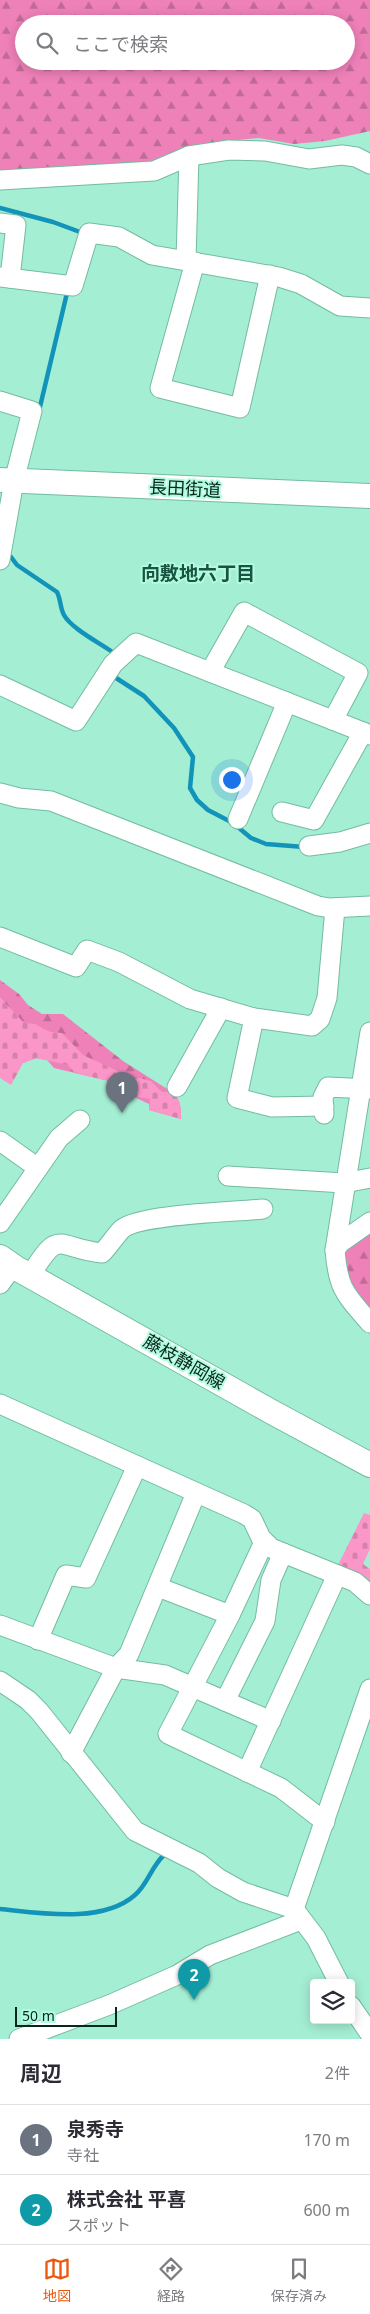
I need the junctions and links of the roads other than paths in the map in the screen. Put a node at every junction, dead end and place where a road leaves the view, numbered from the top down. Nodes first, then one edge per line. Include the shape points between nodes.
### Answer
1 (189, 156) junction
2 (370, 164) edge
3 (0, 180) edge
4 (0, 223) edge
5 (190, 261) junction
6 (270, 275) junction
7 (5, 278) edge
8 (370, 308) edge
9 (0, 401) edge
10 (7, 480) edge
11 (370, 496) edge
12 (0, 560) edge
13 (210, 672) junction
14 (0, 685) edge
15 (287, 702) junction
16 (333, 720) junction
17 (367, 733) edge
18 (0, 793) edge
19 (282, 812) dead end
20 (238, 819) dead end
21 (310, 833) junction
22 (370, 833) edge
23 (370, 906) edge
24 (335, 908) junction
25 (0, 936) edge
26 (221, 1008) junction
27 (254, 1018) junction
28 (370, 1032) edge
29 (177, 1087) dead end
30 (365, 1089) edge
31 (80, 1120) dead end
32 (0, 1141) edge
33 (38, 1168) junction
34 (228, 1176) dead end
35 (370, 1178) edge
36 (344, 1183) junction
37 (263, 1209) dead end
38 (370, 1222) edge
39 (0, 1223) edge
40 (334, 1250) junction
41 (11, 1271) edge
42 (370, 1323) edge
43 (0, 1404) edge
44 (370, 1465) edge
45 (137, 1466) junction
46 (196, 1493) junction
47 (264, 1542) junction
48 (283, 1553) junction
49 (337, 1575) junction
50 (158, 1587) junction
51 (370, 1595) edge
52 (230, 1615) junction
53 (0, 1625) edge
54 (38, 1640) junction
55 (116, 1668) junction
56 (0, 1681) edge
57 (193, 1688) junction
58 (370, 1689) edge
59 (225, 1701) junction
60 (271, 1721) junction
61 (71, 1753) junction
62 (247, 1772) junction
63 (324, 1822) junction
64 (298, 1915) junction
65 (337, 1979) edge
66 (355, 2012) edge
67 (370, 2034) edge
68 (19, 2039) edge

1 - 2 street via 247,150 309,159 349,156
1 - 3 street via 154,171
1 - 5 street
4 - 7 street via 16,225
5 - 6 street
5 - 6 street via 160,388 240,408
5 - 7 street via 152,255 119,237 89,233 73,286
6 - 8 street via 301,284 340,306
9 - 10 street via 32,411
10 - 11 main road, 長田街道
10 - 12 street
13 - 14 street via 136,643 113,664 76,721
13 - 15 street
13 - 16 street via 244,612 358,673
15 - 16 street
15 - 20 street
16 - 17 street
17 - 21 street
18 - 24 street via 51,801 318,906
19 - 21 street
21 - 22 street via 340,842
23 - 24 street
24 - 27 street via 327,998 320,1020 307,1026
25 - 26 street via 76,967 87,950 119,962 190,999
26 - 27 street
26 - 29 street
27 - 30 street via 237,1098 272,1107 324,1110 323,1098 328,1087
28 - 30 street
30 - 36 street
31 - 33 street via 59,1138
32 - 33 street
33 - 39 street
34 - 36 street
35 - 36 street
36 - 40 street
37 - 41 street via 133,1223 122,1229 102,1253 56,1244
38 - 40 street
40 - 42 street via 336,1275 344,1293
41 - 44 main road, 藤枝静岡線
43 - 45 street
45 - 46 street
45 - 54 street via 86,1578 66,1575
46 - 47 street via 252,1519
46 - 50 street
47 - 48 street
47 - 52 street
48 - 49 street
48 - 59 street via 272,1580 265,1622
49 - 51 street via 355,1582
49 - 60 street
50 - 52 street
50 - 55 street via 129,1654
52 - 57 street
53 - 54 street
54 - 55 street
55 - 57 street via 165,1674
55 - 61 street
56 - 61 street via 28,1700
57 - 59 street
57 - 62 street via 168,1734
58 - 63 street
59 - 60 street
60 - 62 street
61 - 64 street via 135,1831 199,1863 243,1892
62 - 63 street via 280,1788
63 - 64 street
64 - 65 street via 316,1938
64 - 68 street via 210,1955 177,1975
66 - 67 street

